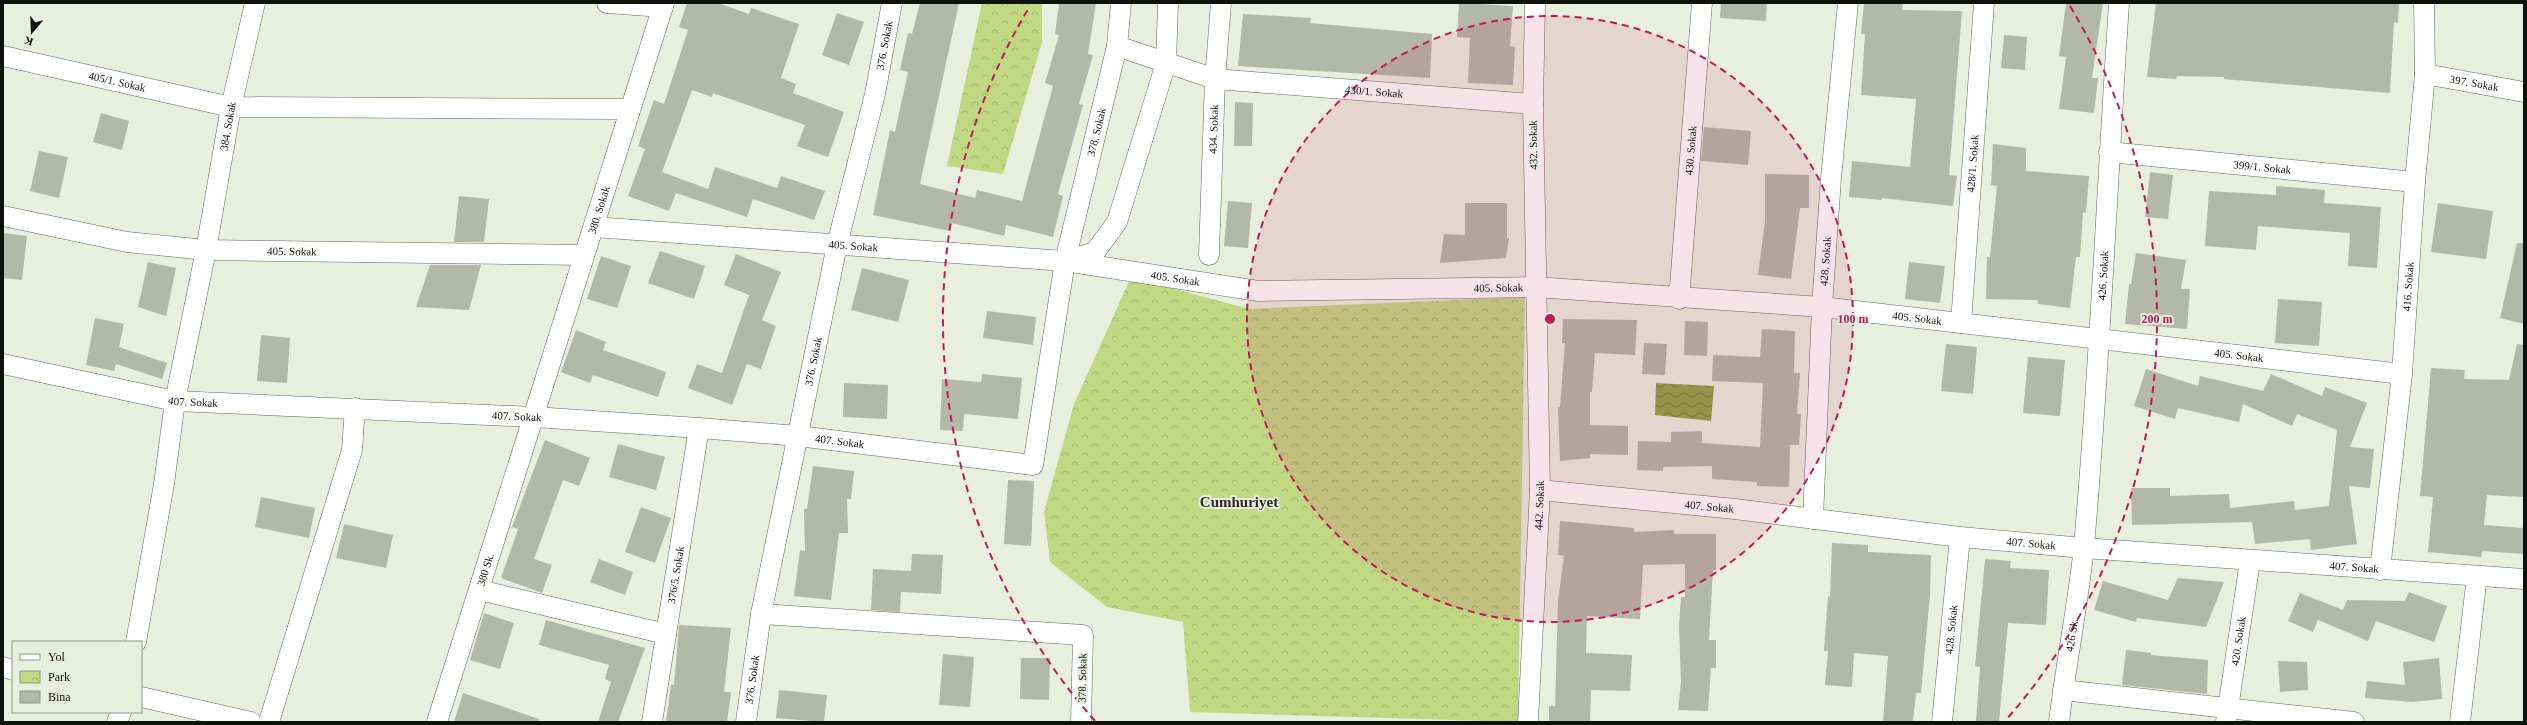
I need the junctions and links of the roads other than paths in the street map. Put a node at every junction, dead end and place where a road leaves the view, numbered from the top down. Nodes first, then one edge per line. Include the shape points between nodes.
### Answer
1 (255, 3) edge
2 (607, 3) edge
3 (892, 3) edge
4 (1121, 3) edge
5 (1168, 3) edge
6 (1221, 3) edge
7 (1535, 3) edge
8 (1702, 3) edge
9 (1848, 3) edge
10 (1984, 3) edge
11 (2119, 3) edge
12 (2424, 3) edge
13 (663, 5) edge
14 (1117, 46) junction
15 (3, 56) edge
16 (1166, 63) junction
17 (2425, 74) junction
18 (1216, 79) junction
19 (2524, 92) edge
20 (1533, 104) junction
21 (231, 107) junction
22 (629, 109) junction
23 (2109, 152) junction
24 (2415, 182) junction
25 (3, 216) edge
26 (594, 226) junction
27 (837, 245) junction
28 (206, 250) junction
29 (583, 255) junction
30 (1209, 255) dead end
31 (1065, 261) junction
32 (1535, 287) junction
33 (1679, 299) junction
34 (1822, 307) junction
35 (1961, 323) junction
36 (2100, 340) junction
37 (3, 364) edge
38 (2402, 374) junction
39 (175, 401) junction
40 (355, 408) junction
41 (534, 417) junction
42 (699, 428) junction
43 (798, 436) junction
44 (1033, 465) joint
45 (1540, 490) junction
46 (1813, 519) junction
47 (1960, 537) junction
48 (2084, 548) junction
49 (2250, 561) junction
50 (2380, 570) junction
51 (2476, 576) junction
52 (2524, 579) edge
53 (479, 590) junction
54 (761, 614) junction
55 (666, 634) junction
56 (136, 641) edge
57 (2063, 690) junction
58 (142, 697) edge
59 (2227, 716) edge
60 (252, 722) edge
61 (269, 722) edge
62 (437, 722) edge
63 (652, 722) edge
64 (746, 722) edge
65 (1081, 722) edge
66 (1528, 722) edge
67 (1942, 722) edge
68 (2059, 722) edge
69 (2354, 722) edge
70 (2460, 722) edge

1 - 21 street, 384. Sokak
2 - 13 street
3 - 27 street, 376. Sokak via 875,94
4 - 14 street, 378. Sokak
5 - 16 street
6 - 18 street, 434. Sokak
7 - 20 street, 432. Sokak
8 - 33 street, 430. Sokak
9 - 34 street, 428. Sokak via 1831,178
10 - 35 street, 428/1. Sokak
11 - 23 street, 426. Sokak
12 - 17 street, 416. Sokak
13 - 22 street, 380. Sokak
14 - 16 street, 430/1. Sokak
14 - 31 street, 378. Sokak
15 - 21 street, 405/1. Sokak
16 - 18 street, 430/1. Sokak
16 - 31 street via 1117,222 1095,252
17 - 19 street, 397. Sokak
17 - 24 street, 416. Sokak
18 - 20 street, 430/1. Sokak
18 - 30 street, 434. Sokak
20 - 32 street, 432. Sokak
21 - 22 street, 405/1. Sokak
21 - 28 street, 384. Sokak
22 - 26 street, 380. Sokak
23 - 24 street, 399/1. Sokak
23 - 36 street, 426. Sokak
24 - 38 street, 416. Sokak
25 - 28 street, 405. Sokak via 127,242
26 - 27 street, 405. Sokak
26 - 29 street, 380. Sokak
27 - 31 street, 405. Sokak
27 - 43 street, 376. Sokak
28 - 29 street, 405. Sokak
28 - 39 street, 384. Sokak
29 - 41 street, 380. Sokak
31 - 32 street, 405. Sokak via 1258,291
31 - 44 street, 378. Sokak
32 - 33 street, 405. Sokak
32 - 45 street, 442. Sokak
33 - 34 street, 405. Sokak
34 - 35 street, 405. Sokak
34 - 46 street, 428. Sokak
35 - 36 street, 405. Sokak
36 - 38 street, 405. Sokak
36 - 48 street, 426. Sokak
37 - 39 street, 407. Sokak
38 - 50 street, 416. Sokak
39 - 40 street, 407. Sokak
39 - 56 street, 384. Sokak via 164,484
40 - 41 street, 407. Sokak
40 - 61 street via 352,450
41 - 42 street, 407. Sokak
41 - 53 street, 380 Sk.
42 - 43 street, 407. Sokak
42 - 55 street, 376/5. Sokak
43 - 44 street, 407. Sokak
43 - 54 street, 376. Sokak
45 - 46 street, 407. Sokak
45 - 66 street, 442. Sokak
46 - 47 street, 407. Sokak
47 - 48 street, 407. Sokak
47 - 67 street, 428. Sokak
48 - 49 street, 407. Sokak
48 - 57 street, 426 Sk.
49 - 50 street, 407. Sokak
49 - 59 street, 420. Sokak
50 - 51 street, 407. Sokak
51 - 52 street, 407. Sokak
51 - 70 street
53 - 55 street
53 - 62 street, 380 Sk.
54 - 64 street, 376. Sokak
54 - 65 street, 378. Sokak via 1083,635
55 - 63 street, 376/5. Sokak
57 - 59 street
57 - 68 street, 426 Sk.
58 - 60 street
59 - 69 street

